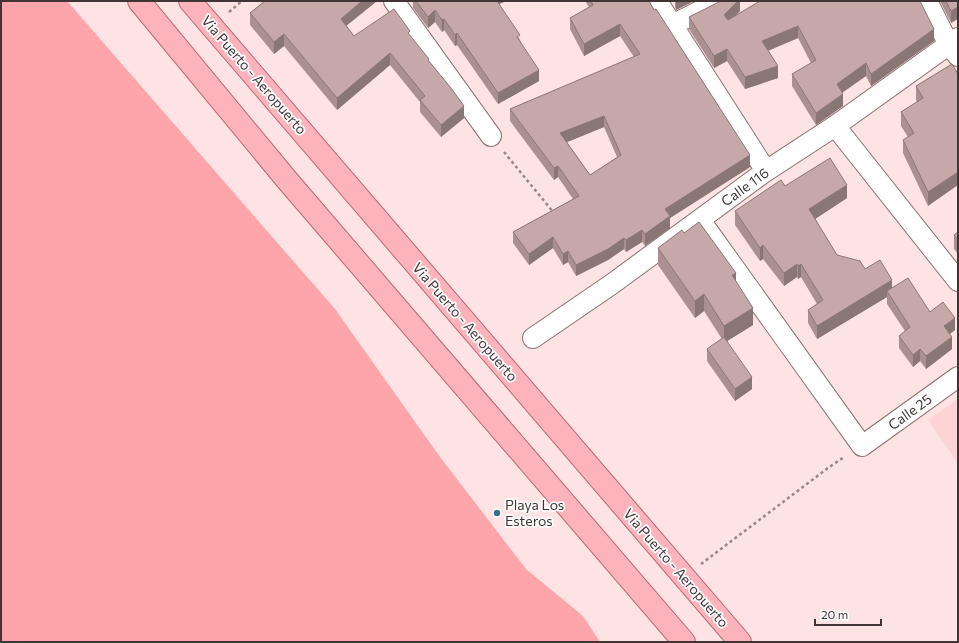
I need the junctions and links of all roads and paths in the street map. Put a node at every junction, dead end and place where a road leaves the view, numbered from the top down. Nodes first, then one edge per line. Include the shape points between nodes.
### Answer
1 (138, 1) edge
2 (190, 1) edge
3 (394, 1) edge
4 (657, 1) edge
5 (720, 1) edge
6 (927, 1) edge
7 (672, 25) junction
8 (955, 46) edge
9 (835, 126) junction
10 (491, 136) joint
11 (766, 171) junction
12 (556, 216) edge
13 (700, 220) junction
14 (958, 281) edge
15 (533, 338) dead end
16 (958, 377) edge
17 (862, 446) junction
18 (684, 576) junction
19 (684, 642) edge
20 (740, 642) edge

1 - 19 main road
2 - 18 main road, Via Puerto - Aeropuerto
3 - 10 street
4 - 7 street
5 - 7 street
6 - 8 street
7 - 11 street
8 - 9 street, Calle 116
9 - 11 street, Calle 116
9 - 14 street
10 - 12 path
11 - 13 street, Calle 116
13 - 15 street, Calle 116
13 - 17 street
16 - 17 street, Calle 25
17 - 18 path via 828,468
18 - 20 main road, Via Puerto - Aeropuerto

